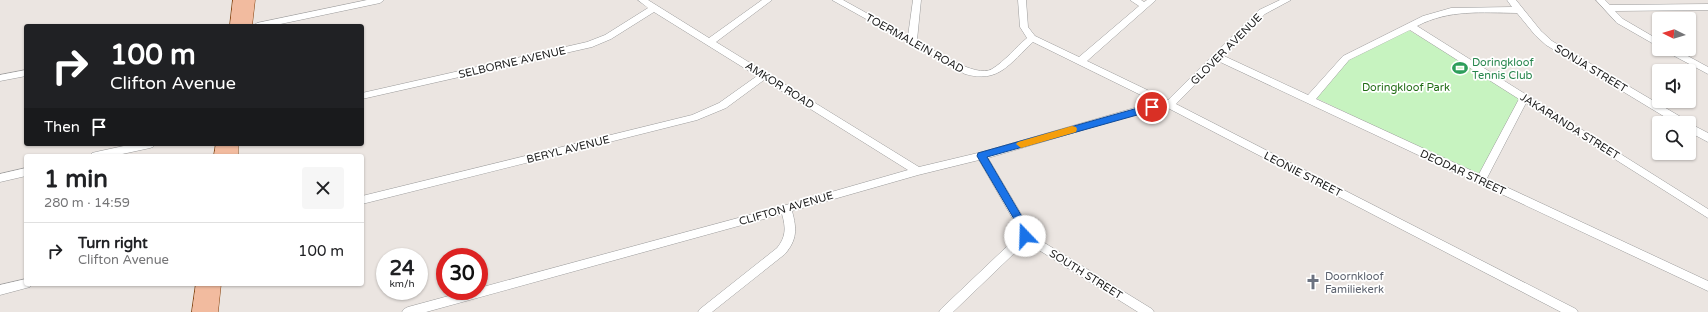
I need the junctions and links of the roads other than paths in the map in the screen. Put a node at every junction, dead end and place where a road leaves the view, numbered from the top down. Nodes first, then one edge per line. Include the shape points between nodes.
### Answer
1 (239, 0) edge
2 (249, 0) edge
3 (380, 0) edge
4 (642, 0) edge
5 (768, 0) edge
6 (836, 0) edge
7 (917, 0) edge
8 (1022, 0) edge
9 (1134, 0) edge
10 (1287, 0) edge
11 (1511, 0) edge
12 (1600, 0) edge
13 (1149, 3) edge
14 (1697, 7) junction
15 (1708, 7) edge
16 (654, 8) junction
17 (1607, 8) junction
18 (1519, 10) junction
19 (1708, 12) edge
20 (236, 24) edge
21 (246, 24) edge
22 (266, 24) edge
23 (1411, 26) junction
24 (1032, 38) junction
25 (1652, 40) edge
26 (710, 42) junction
27 (912, 42) junction
28 (1218, 56) junction
29 (1681, 56) edge
30 (1081, 61) junction
31 (1708, 71) edge
32 (24, 73) edge
33 (764, 75) junction
34 (0, 78) edge
35 (1142, 92) junction
36 (364, 96) edge
37 (1524, 98) junction
38 (1310, 99) junction
39 (1167, 104) junction
40 (1145, 109) junction
41 (1671, 116) edge
42 (1696, 131) edge
43 (1708, 138) edge
44 (141, 146) edge
45 (105, 154) edge
46 (982, 156) junction
47 (918, 171) junction
48 (24, 172) edge
49 (0, 178) edge
50 (1481, 180) junction
51 (364, 200) edge
52 (786, 209) junction
53 (1708, 214) edge
54 (1025, 236) junction
55 (24, 284) edge
56 (203, 286) edge
57 (214, 286) edge
58 (1708, 286) edge
59 (0, 290) edge
60 (199, 312) edge
61 (211, 312) edge
62 (408, 312) edge
63 (704, 312) edge
64 (945, 312) edge
65 (1148, 312) edge
66 (1572, 312) edge

1 - 20 main road
2 - 21 main road
3 - 22 street
4 - 16 street, AMKOR ROAD
5 - 26 street
6 - 27 street, TOERMALEIN ROAD
7 - 27 street
8 - 24 street via 1024,27
9 - 13 street
10 - 28 street, GLOVER AVENUE via 1262,12
11 - 18 street, SONJA STREET
12 - 17 street
13 - 30 street
14 - 15 street
14 - 17 street
14 - 19 street
16 - 26 street, AMKOR ROAD
16 - 36 street, SELBORNE AVENUE via 608,37 589,45
17 - 25 street via 1620,21
18 - 23 street via 1451,11 1426,18
18 - 41 street, SONJA STREET via 1549,43
23 - 37 street, JAKARANDA STREET
23 - 38 street via 1346,58
24 - 27 street, TOERMALEIN ROAD via 996,71 985,75 968,72
24 - 30 street, LEONIE STREET
26 - 33 street, AMKOR ROAD
28 - 38 street, DEODAR STREET
28 - 39 street, GLOVER AVENUE
29 - 31 street
30 - 35 street, LEONIE STREET
32 - 34 street
33 - 47 street, AMKOR ROAD
33 - 51 street, BERYL AVENUE via 725,105 694,118
35 - 39 street, LEONIE STREET
35 - 40 street via 1147,100
37 - 50 street
37 - 53 street, JAKARANDA STREET
38 - 50 street, DEODAR STREET
39 - 40 street, CLIFTON AVENUE
39 - 66 street, LEONIE STREET
40 - 46 street, CLIFTON AVENUE
42 - 43 street
44 - 45 street
46 - 47 street, CLIFTON AVENUE
46 - 54 street via 1023,227
47 - 52 street, CLIFTON AVENUE
48 - 49 street
50 - 58 street, DEODAR STREET
52 - 62 street, CLIFTON AVENUE
52 - 63 street via 791,233 785,247
54 - 64 street
54 - 65 street, SOUTH STREET
55 - 59 street
56 - 60 main road
57 - 61 main road

